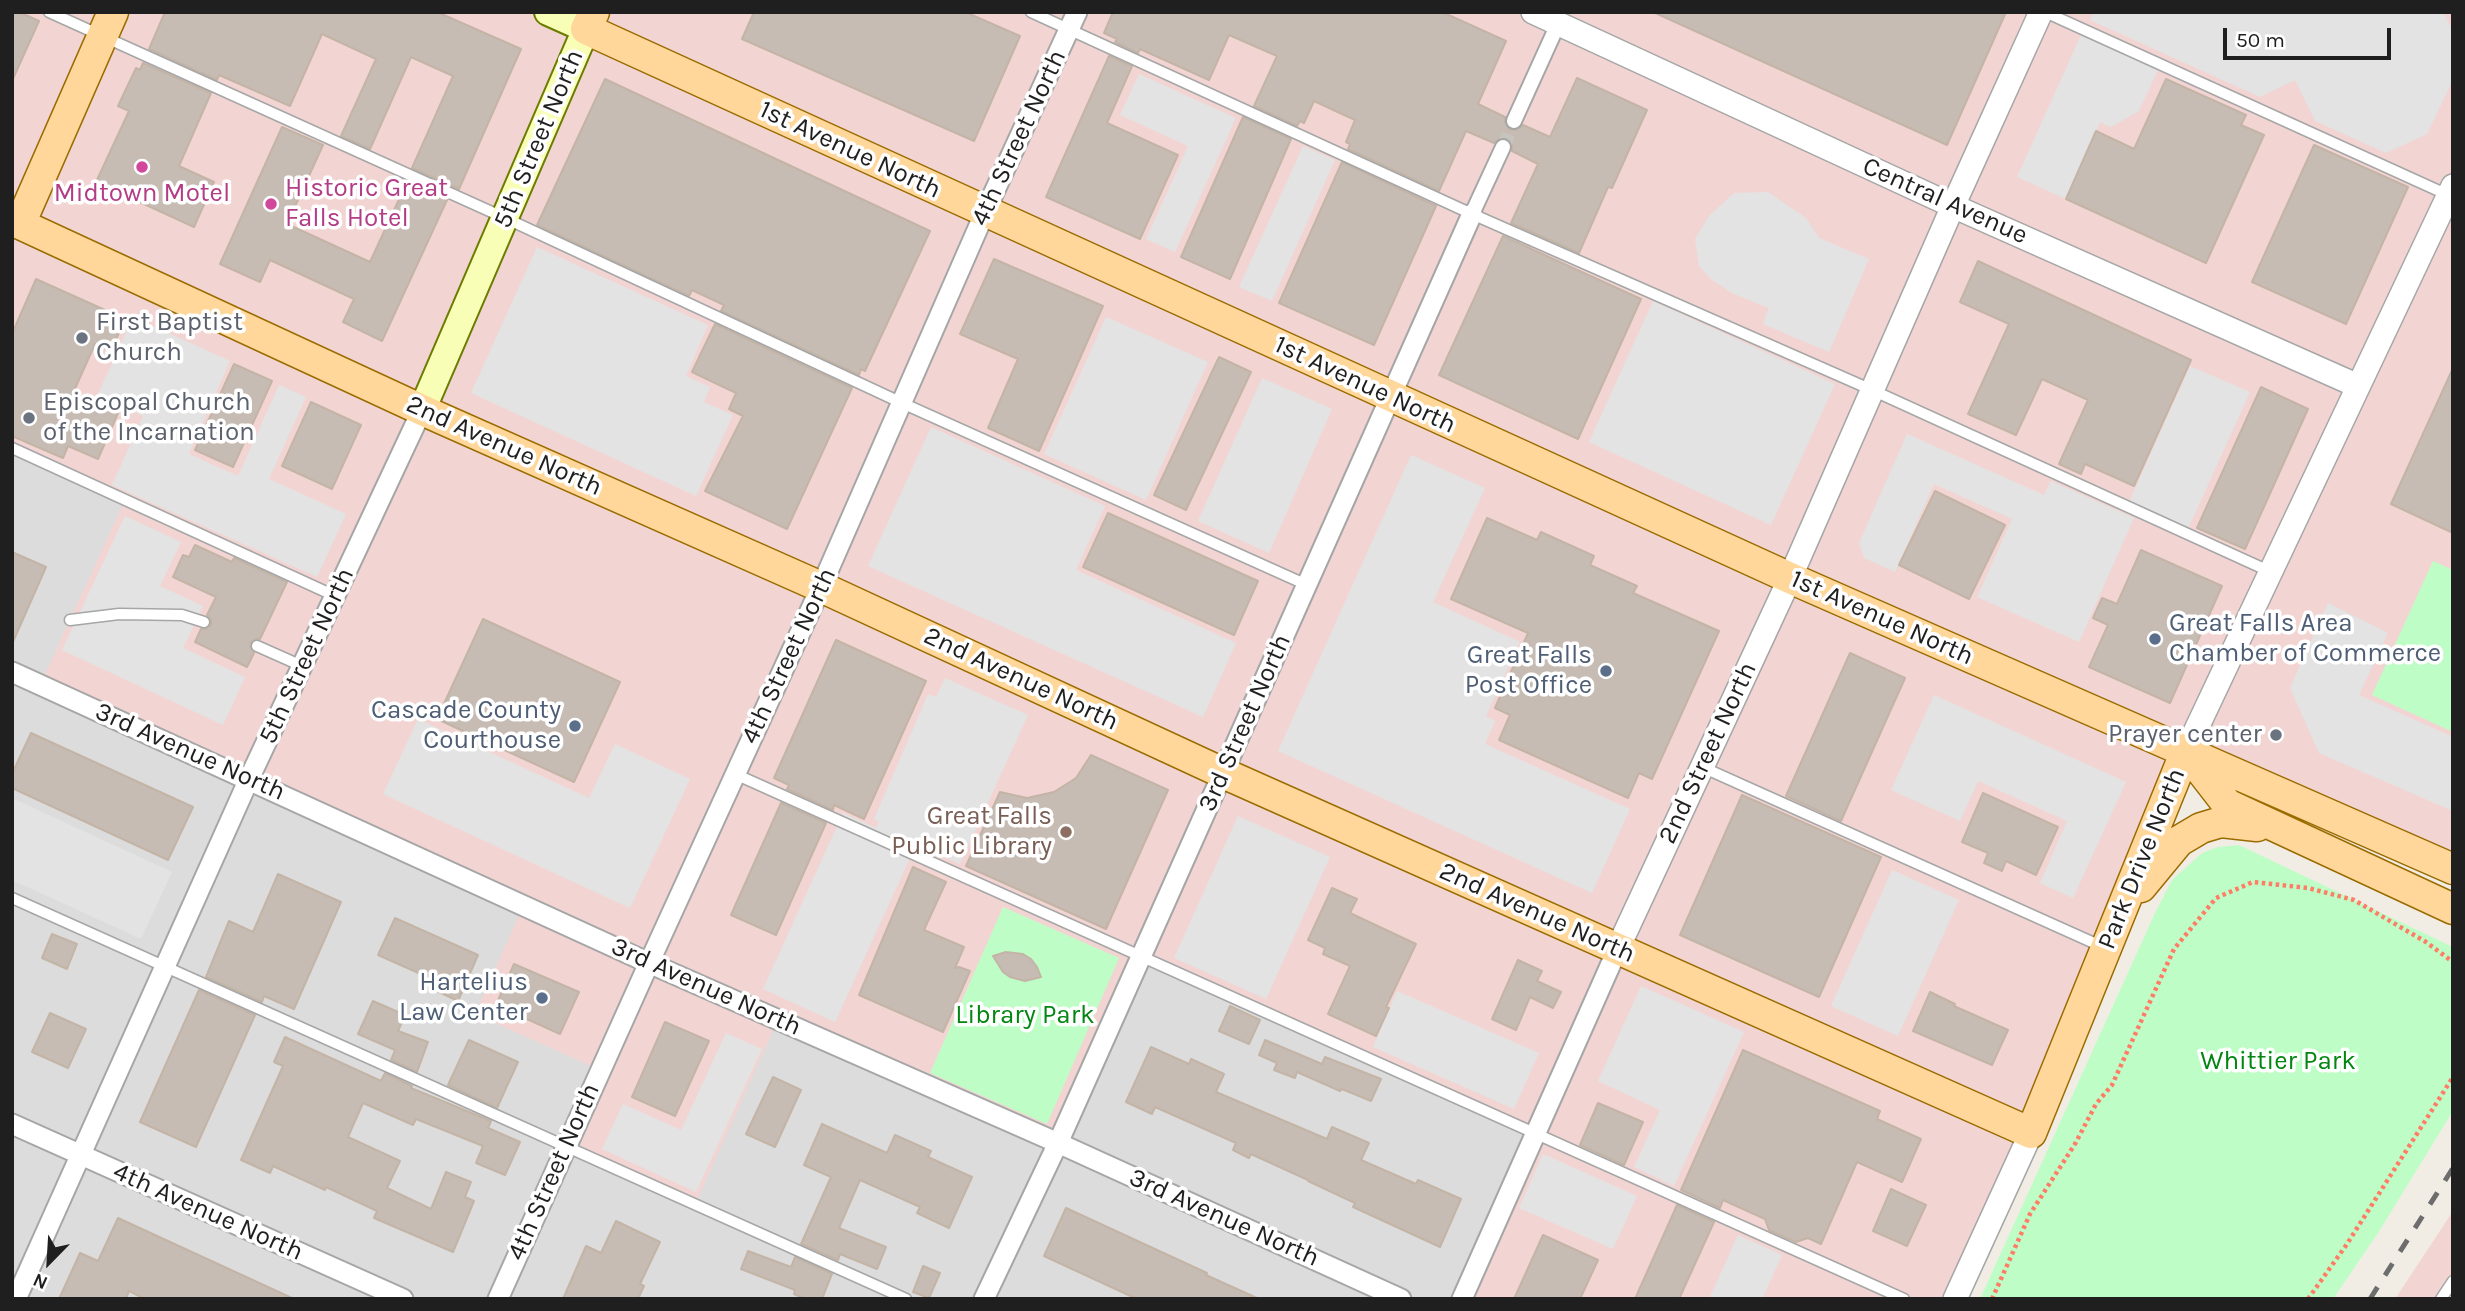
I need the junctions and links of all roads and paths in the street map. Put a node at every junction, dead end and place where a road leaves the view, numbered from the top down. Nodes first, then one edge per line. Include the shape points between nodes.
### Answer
1 (49, 12) edge
2 (548, 12) edge
3 (1031, 12) edge
4 (1532, 12) edge
5 (2043, 12) edge
6 (1561, 18) edge
7 (590, 21) edge
8 (1073, 21) edge
9 (108, 24) edge
10 (1514, 121) tunnel mouth
11 (1503, 147) tunnel mouth
12 (2451, 190) edge
13 (1953, 206) junction
14 (985, 212) junction
15 (1472, 214) junction
16 (505, 218) junction
17 (15, 228) edge
18 (2358, 386) junction
19 (1872, 390) junction
20 (1390, 397) junction
21 (902, 403) junction
22 (422, 410) junction
23 (12, 448) edge
24 (2271, 572) junction
25 (1790, 578) junction
26 (1307, 585) junction
27 (821, 587) junction
28 (335, 596) junction
29 (70, 620) dead end
30 (204, 622) dead end
31 (257, 646) dead end
32 (302, 666) junction
33 (12, 672) edge
34 (2230, 732) dead end
35 (2219, 734) dead end
36 (2186, 751) junction
37 (1702, 767) junction
38 (1223, 773) junction
39 (736, 774) junction
40 (249, 779) junction
41 (2282, 829) junction
42 (2453, 869) edge
43 (12, 898) edge
44 (2124, 907) junction
45 (2453, 909) edge
46 (1618, 948) junction
47 (2107, 949) junction
48 (1141, 956) junction
49 (2453, 962) edge
50 (649, 963) junction
51 (165, 969) junction
52 (2453, 1077) edge
53 (12, 1124) edge
54 (1536, 1133) junction
55 (2031, 1133) junction
56 (1058, 1143) junction
57 (566, 1146) junction
58 (79, 1155) junction
59 (2453, 1281) edge
60 (16, 1299) edge
61 (403, 1299) edge
62 (498, 1299) edge
63 (906, 1299) edge
64 (984, 1299) edge
65 (1401, 1299) edge
66 (1462, 1299) edge
67 (1904, 1299) edge
68 (1955, 1299) edge
69 (1992, 1299) edge
70 (2308, 1299) edge
71 (2441, 1299) edge

1 - 9 lane
2 - 7 main road, 1st Avenue North
3 - 8 lane
4 - 6 street, Central Avenue
5 - 12 lane
5 - 13 street, 2nd Street North
6 - 10 street
6 - 13 street, Central Avenue
7 - 14 main road, 1st Avenue North
7 - 16 main road, 5th Street North
8 - 14 street, 4th Street North
8 - 15 lane
9 - 16 lane
9 - 17 main road
11 - 15 street, 3rd Street North
12 - 18 street, Park Drive North
13 - 18 street, Central Avenue
13 - 19 street, 2nd Street North
14 - 20 main road, 1st Avenue North
14 - 21 street, 4th Street North
15 - 19 lane
15 - 20 street, 3rd Street North
16 - 21 lane
16 - 22 main road, 5th Street North
17 - 22 main road, 2nd Avenue North
18 - 24 street, Park Drive North
19 - 24 lane
19 - 25 street, 2nd Street North
20 - 25 main road, 1st Avenue North
20 - 26 street, 3rd Street North
21 - 26 lane
21 - 27 street, 4th Street North
22 - 27 main road, 2nd Avenue North
22 - 28 street, 5th Street North
23 - 28 lane
24 - 36 street, Park Drive North
25 - 36 main road, 1st Avenue North
25 - 37 street, 2nd Street North
26 - 38 street, 3rd Street North
27 - 38 main road, 2nd Avenue North
27 - 39 street, 4th Street North
28 - 32 street, 5th Street North
29 - 30 lane via 119,614 182,615
31 - 32 lane
32 - 40 street, 5th Street North
33 - 40 street, 3rd Avenue North
34 - 35 path
36 - 41 main road, 1st Avenue North via 2227,804
36 - 42 main road, 1st Avenue North
36 - 44 main road, Park Drive North
37 - 46 street, 2nd Street North
37 - 47 lane
38 - 46 main road, 2nd Avenue North
38 - 48 street, 3rd Street North
39 - 48 lane
39 - 50 street, 4th Street North
40 - 50 street, 3rd Avenue North
40 - 51 street, 5th Street North
41 - 44 main road via 2221,822 2201,828 2179,841
41 - 45 main road, 1st Avenue North
43 - 51 lane
44 - 47 main road, Park Drive North
46 - 54 street, 2nd Street North
46 - 55 main road, 2nd Avenue North
47 - 55 main road, Park Drive North
48 - 54 lane
48 - 56 street, 3rd Street North
49 - 69 path via 2354,900 2308,888 2253,882 2216,898 2174,949 2112,1085 2030,1214
50 - 56 street, 3rd Avenue North
50 - 57 street, 4th Street North
51 - 57 lane
51 - 58 street, 5th Street North
52 - 70 path
53 - 58 street, 4th Avenue North
54 - 66 street, 2nd Street North
54 - 67 lane
55 - 68 street, Park Drive North
56 - 64 street, 3rd Street North
56 - 65 street, 3rd Avenue North
57 - 62 street, 4th Street North
57 - 63 lane
58 - 60 street, 5th Street North
58 - 61 street, 4th Avenue North
59 - 71 lane

